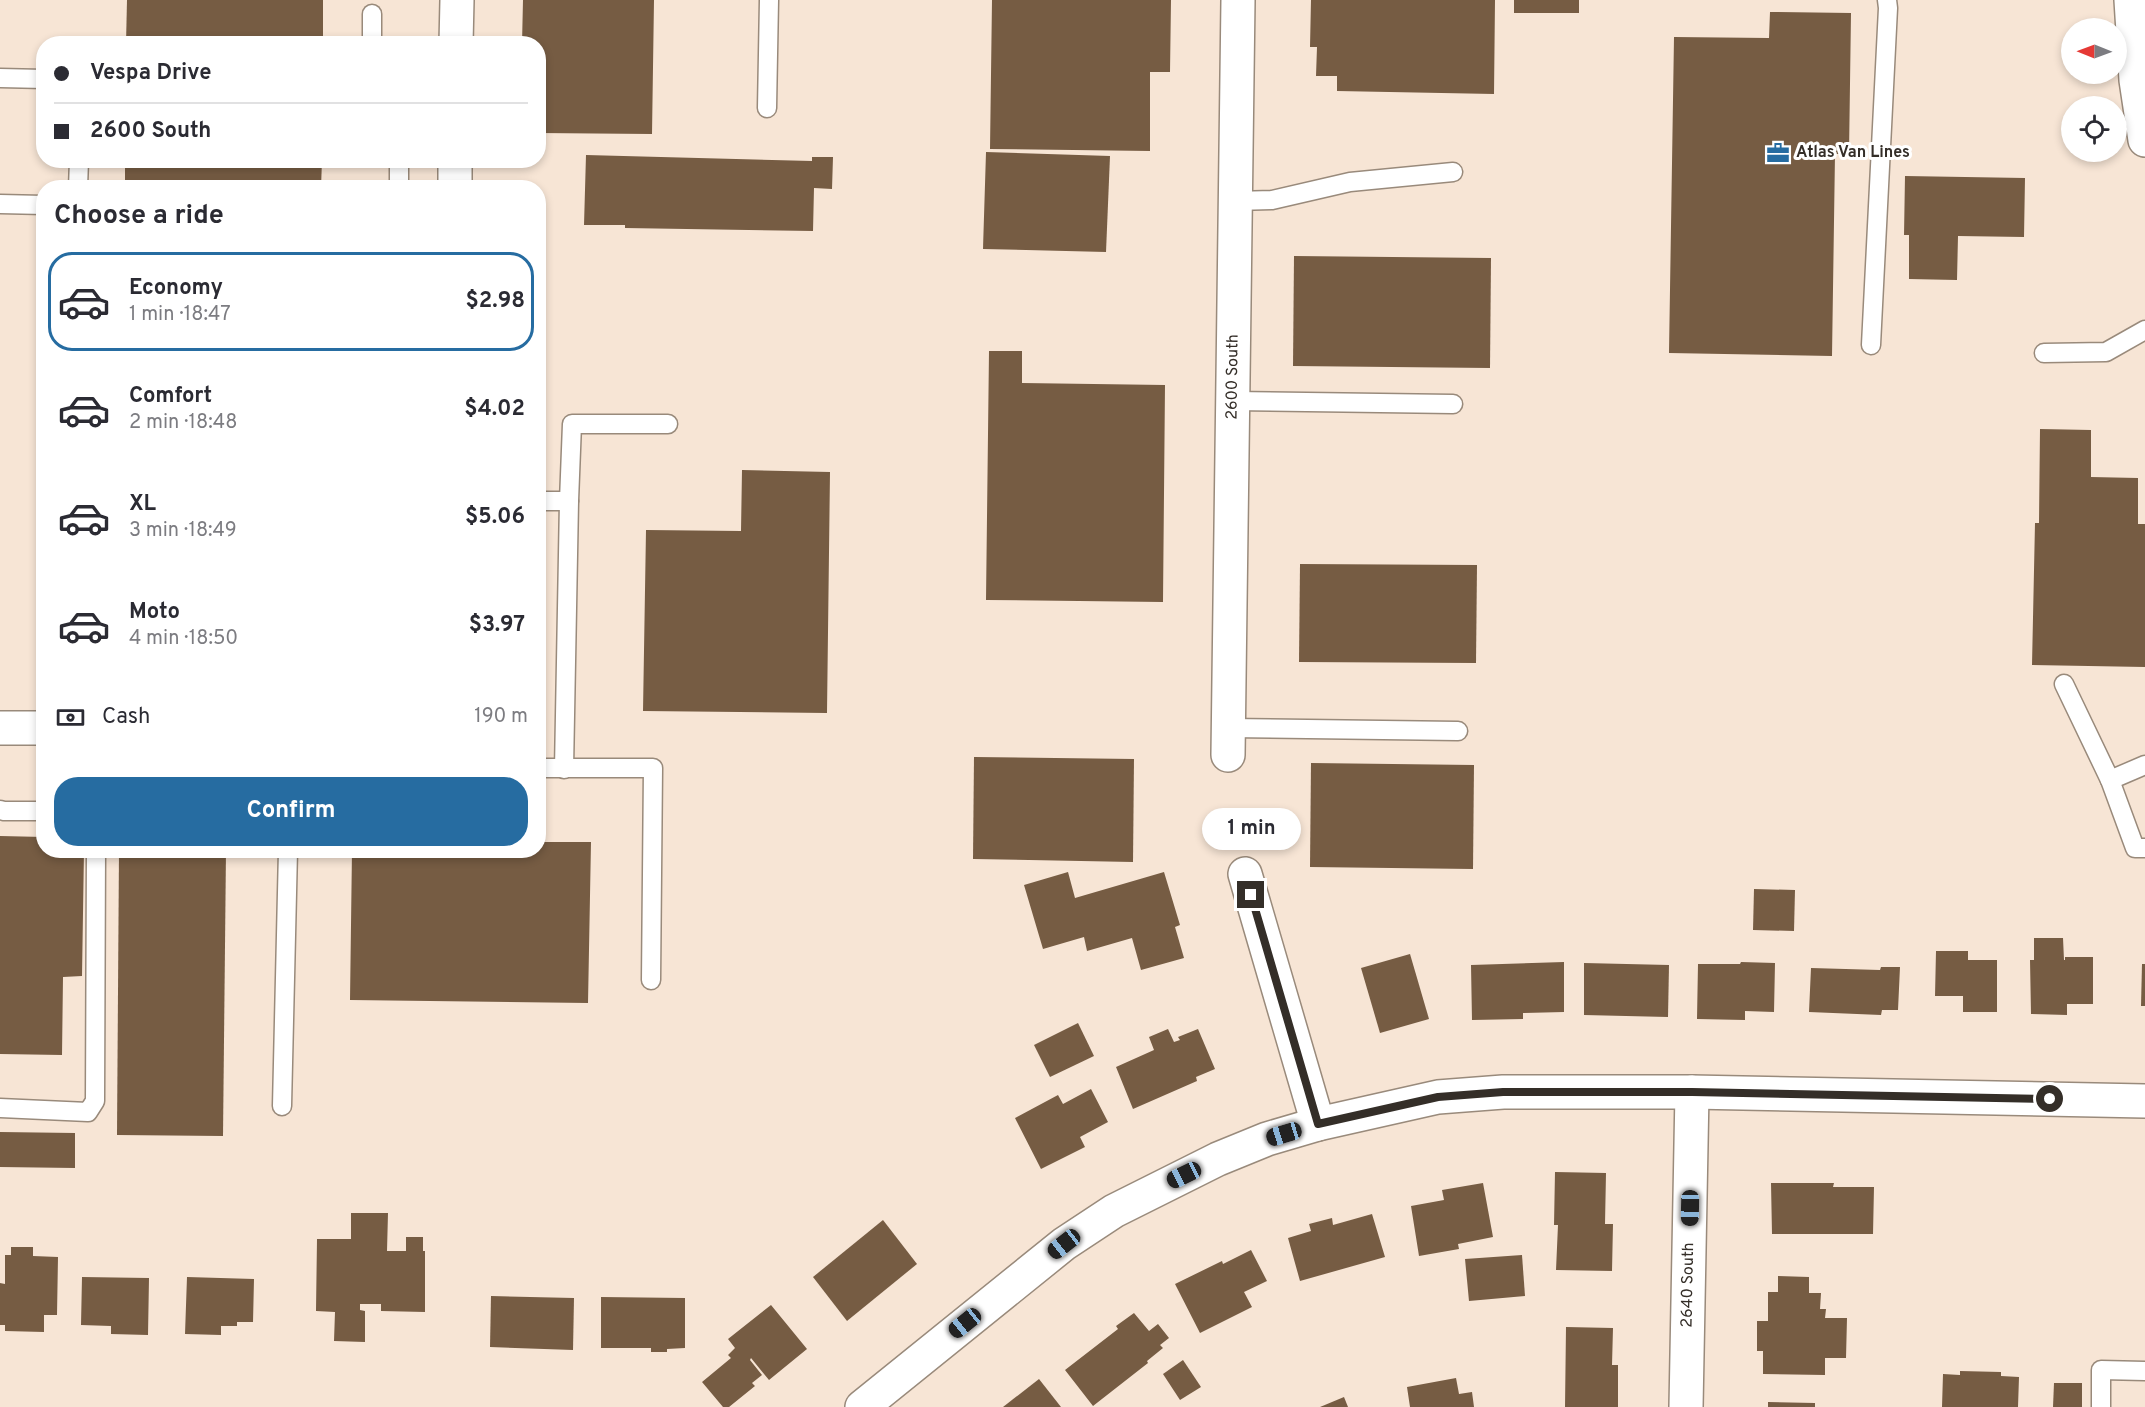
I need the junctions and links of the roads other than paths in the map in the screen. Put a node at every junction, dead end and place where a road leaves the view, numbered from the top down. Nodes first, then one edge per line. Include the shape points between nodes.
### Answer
1 (457, 0) edge
2 (769, 0) edge
3 (1238, 0) edge
4 (1887, 0) edge
5 (2131, 0) edge
6 (372, 14) dead end
7 (372, 36) edge
8 (456, 36) edge
9 (0, 78) edge
10 (36, 79) edge
11 (767, 108) dead end
12 (2145, 140) edge
13 (1453, 172) dead end
14 (1236, 201) junction
15 (0, 204) edge
16 (36, 205) edge
17 (2145, 330) edge
18 (1871, 345) dead end
19 (2044, 353) dead end
20 (1233, 401) junction
21 (1453, 404) dead end
22 (668, 424) dead end
23 (546, 501) edge
24 (569, 501) junction
25 (2064, 684) dead end
26 (0, 728) edge
27 (36, 728) edge
28 (1458, 731) dead end
29 (1228, 742) joint
30 (2145, 765) edge
31 (546, 768) edge
32 (564, 769) junction
33 (2110, 780) junction
34 (0, 810) edge
35 (36, 811) edge
36 (2145, 848) edge
37 (96, 858) edge
38 (288, 858) edge
39 (1245, 874) dead end
40 (651, 980) dead end
41 (1692, 1092) junction
42 (2145, 1101) edge
43 (282, 1106) dead end
44 (0, 1108) edge
45 (1318, 1124) junction
46 (2145, 1371) edge
47 (862, 1407) edge
48 (1686, 1407) edge
49 (2101, 1407) edge

1 - 8 street
2 - 11 lane
3 - 14 street, 2600 South
4 - 18 lane
5 - 12 street
6 - 7 lane
9 - 10 lane
13 - 14 lane via 1350,182 1272,200
14 - 20 street, 2600 South
15 - 16 lane
17 - 19 lane via 2106,352
20 - 21 lane
20 - 29 street, 2600 South
22 - 24 lane via 572,424
23 - 24 lane
24 - 32 lane
25 - 33 lane
26 - 27 street
28 - 29 lane
30 - 33 lane
31 - 32 lane
32 - 40 lane via 653,768
33 - 36 lane via 2135,848
34 - 35 lane
37 - 44 lane via 95,1101 88,1112
38 - 43 lane
39 - 45 street
41 - 42 street
41 - 45 street via 1503,1092 1438,1097
41 - 48 street, 2640 South
45 - 47 street via 1218,1159 1114,1211 1064,1244
46 - 49 lane via 2101,1370

